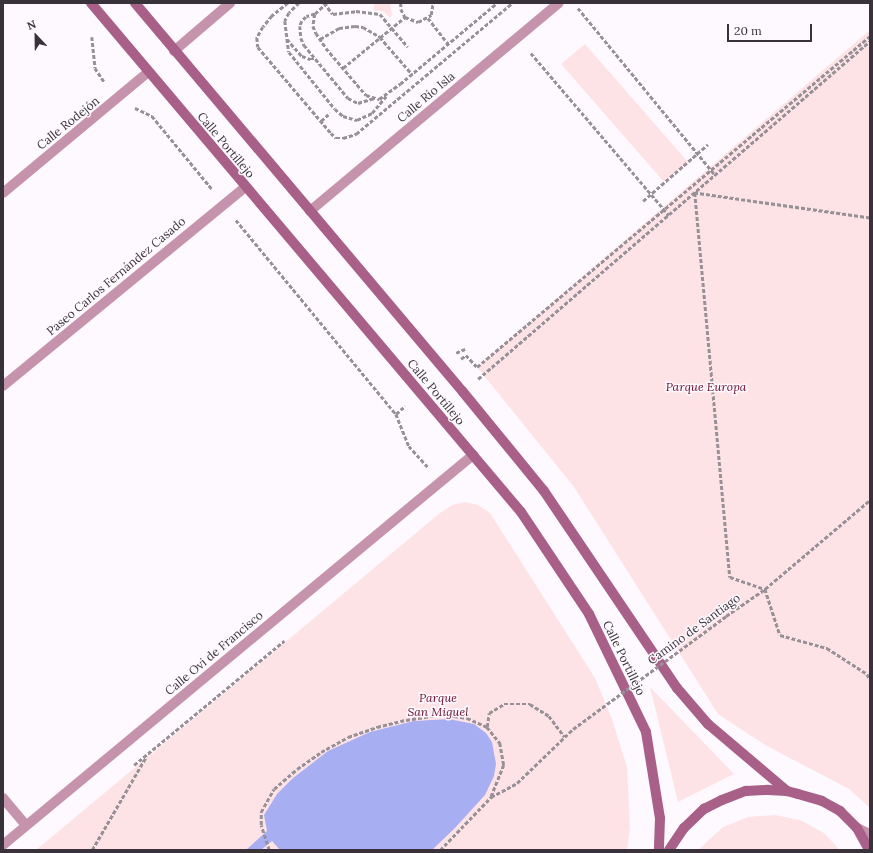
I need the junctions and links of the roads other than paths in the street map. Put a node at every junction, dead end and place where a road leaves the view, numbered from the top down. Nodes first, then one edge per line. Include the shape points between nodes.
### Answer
1 (92, 3) edge
2 (135, 3) edge
3 (230, 3) edge
4 (559, 3) edge
5 (174, 51) junction
6 (148, 72) junction
7 (245, 187) junction
8 (3, 193) edge
9 (310, 211) junction
10 (3, 386) edge
11 (473, 455) junction
12 (787, 791) junction
13 (3, 798) edge
14 (26, 825) junction
15 (857, 828) junction
16 (870, 834) edge
17 (3, 844) edge
18 (659, 850) edge
19 (669, 850) edge
20 (869, 850) edge

1 - 6 main road, Calle Portillejo
2 - 5 main road, Calle Portillejo
3 - 5 street
4 - 9 street, Calle Río Isla
5 - 9 main road, Calle Portillejo
6 - 7 main road, Calle Portillejo
6 - 8 street, Calle Rodejón
7 - 10 street, Paseo Carlos Fernández Casado
7 - 11 main road, Calle Portillejo
9 - 12 main road, Calle Portillejo via 544,491 677,688 708,724
11 - 14 street, Calle Ovi de Francisco
11 - 18 main road, Calle Portillejo via 521,512 589,614 646,732 660,818
12 - 15 main road via 822,801 840,811
12 - 19 main road via 746,791 722,800 704,809 689,823
13 - 14 street
14 - 17 street, Calle Ovi de Francisco
15 - 16 street
15 - 20 main road

